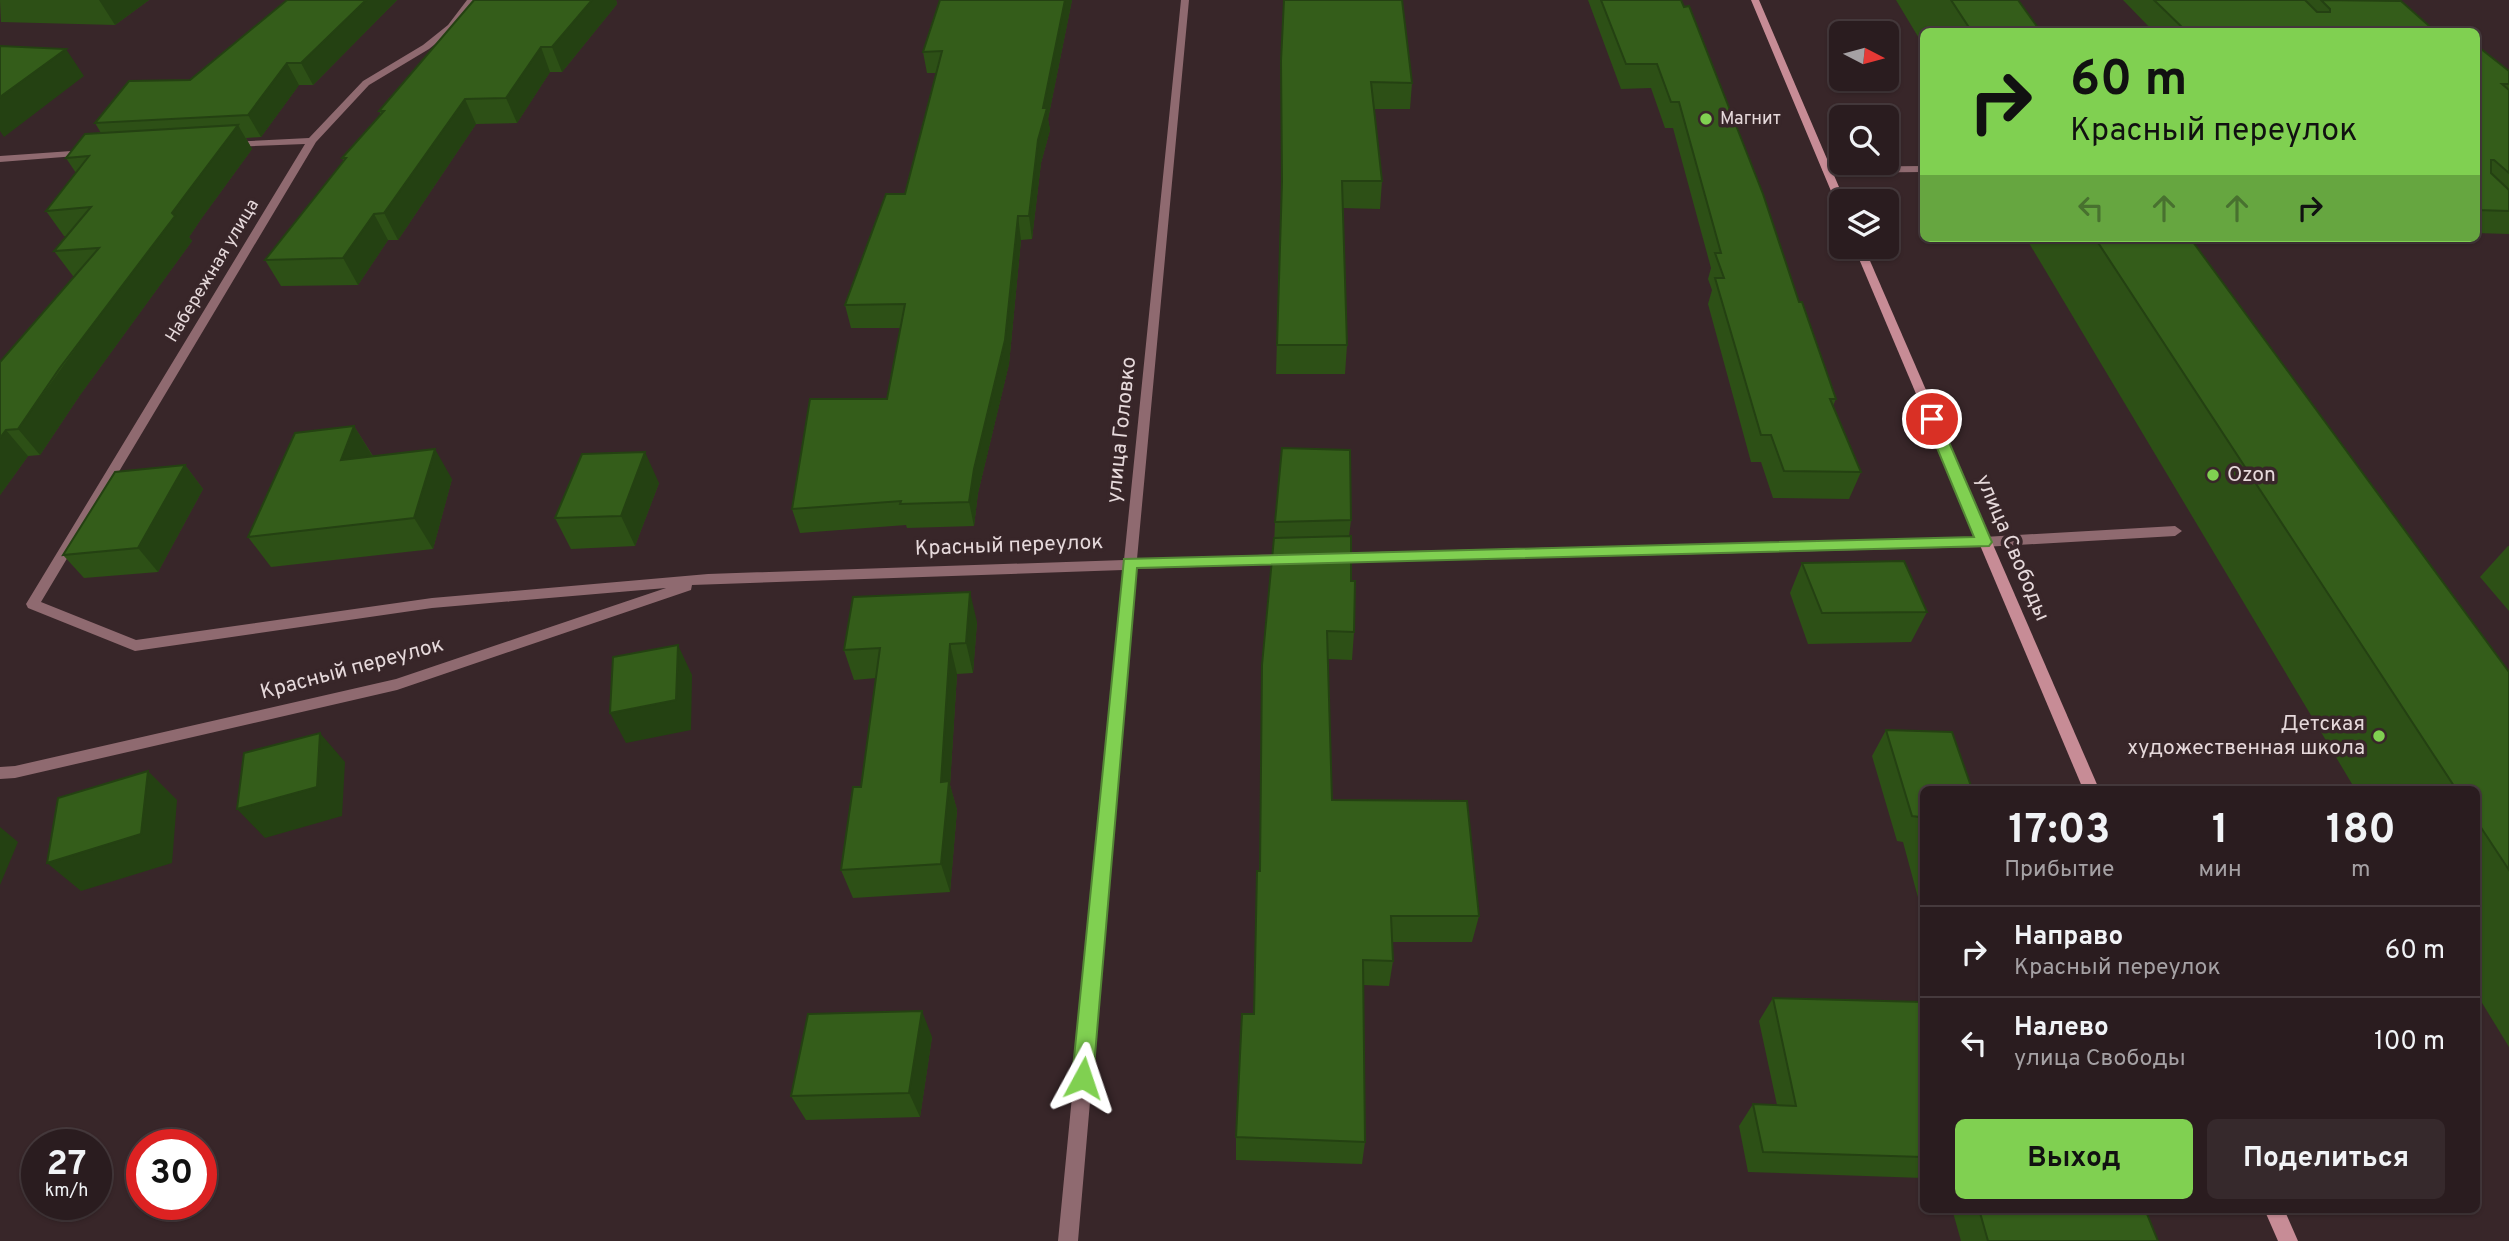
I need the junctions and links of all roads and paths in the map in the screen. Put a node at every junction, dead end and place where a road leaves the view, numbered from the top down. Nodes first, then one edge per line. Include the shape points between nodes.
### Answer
1 (471, 0) edge
2 (1185, 0) edge
3 (1755, 0) edge
4 (312, 141) junction
5 (220, 144) edge
6 (102, 152) edge
7 (0, 159) edge
8 (1920, 169) edge
9 (1827, 170) junction
10 (1835, 189) edge
11 (1864, 259) edge
12 (2175, 531) dead end
13 (1984, 542) junction
14 (1130, 563) junction
15 (708, 579) junction
16 (33, 604) joint
17 (0, 773) edge
18 (2090, 786) edge
19 (2276, 1213) edge
20 (1068, 1241) edge
21 (2288, 1241) edge

1 - 4 street, Набережная улица via 451,27 426,47 366,83
2 - 14 street, улица Головко
3 - 9 main road
4 - 5 street
4 - 16 street, Набережная улица
6 - 7 street
8 - 9 street
9 - 10 main road
11 - 13 main road, улица Свободы
12 - 13 street, Красный переулок
13 - 14 street, Красный переулок
13 - 18 main road, улица Свободы
14 - 15 street, Красный переулок
14 - 20 street, улица Головко
15 - 16 street, Красный переулок via 432,603 135,646
15 - 17 street, Красный переулок via 397,684
19 - 21 main road

